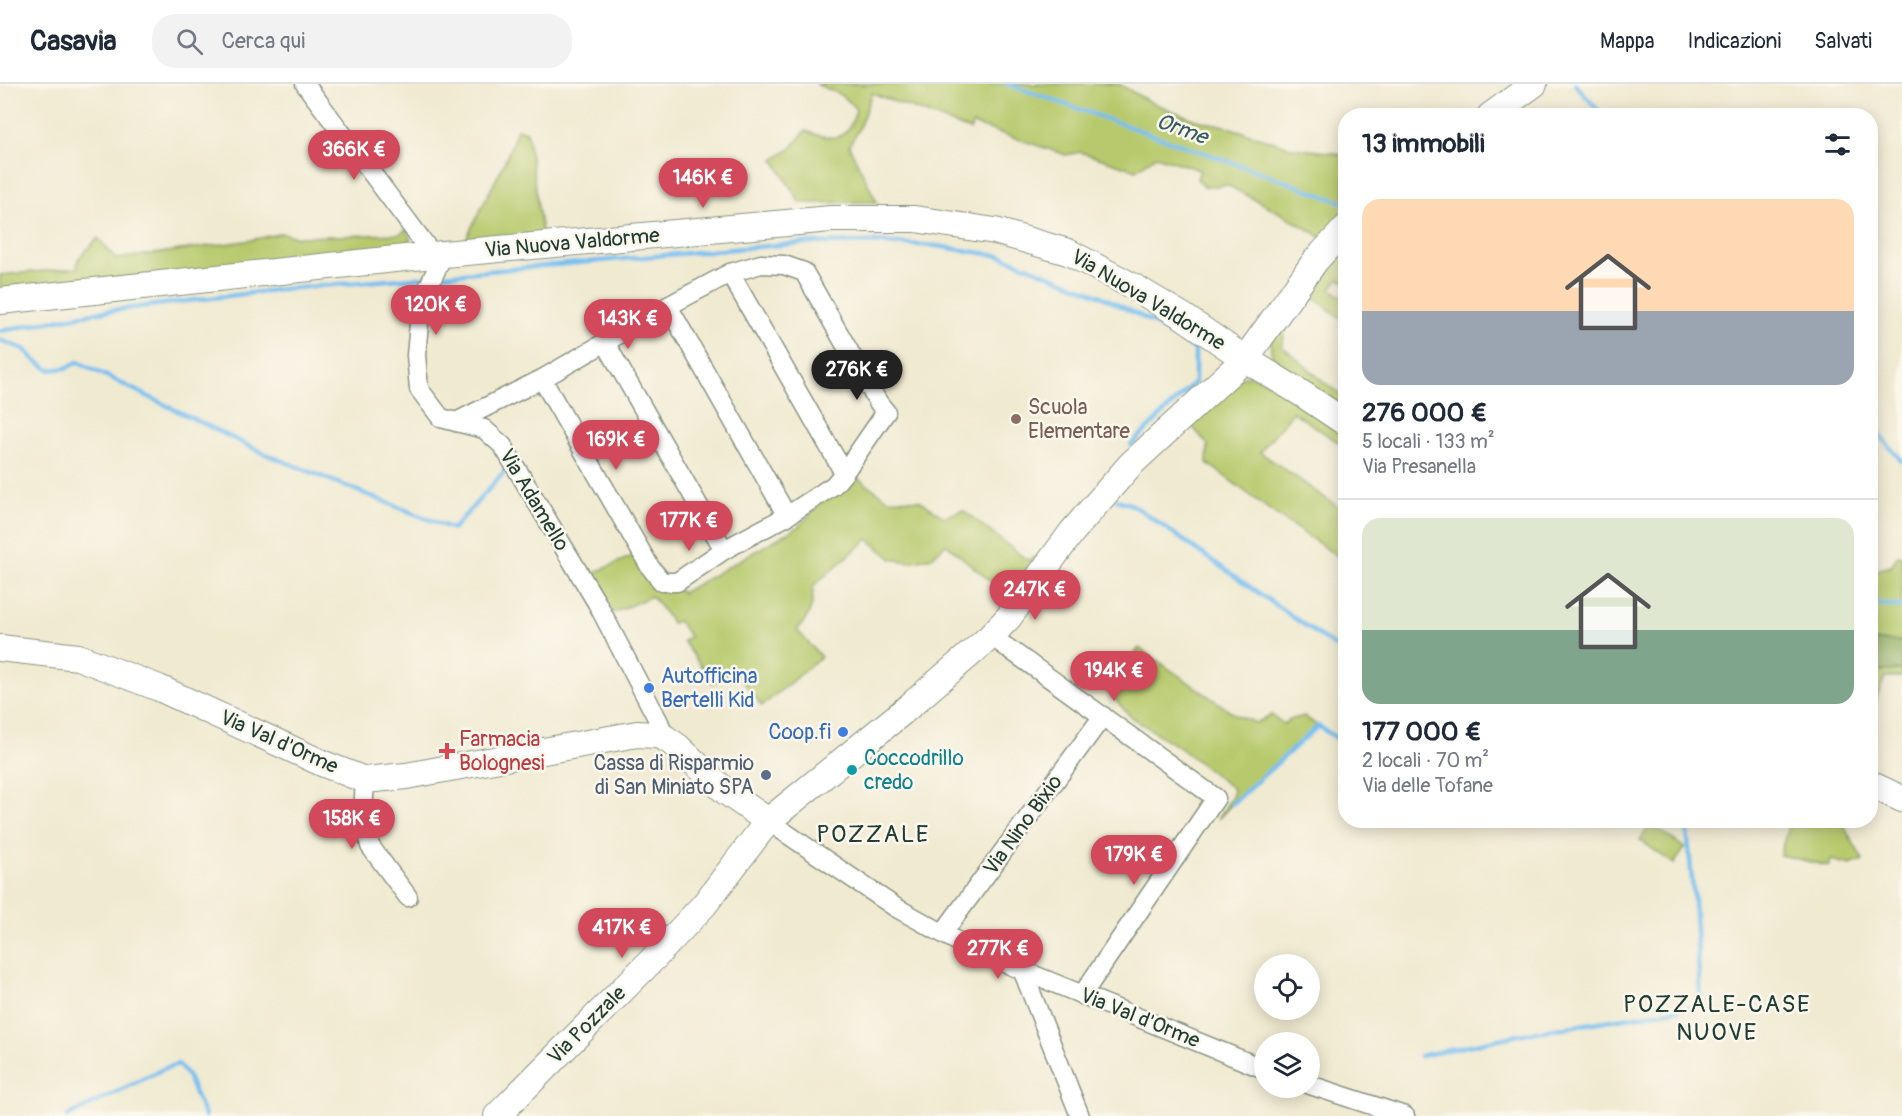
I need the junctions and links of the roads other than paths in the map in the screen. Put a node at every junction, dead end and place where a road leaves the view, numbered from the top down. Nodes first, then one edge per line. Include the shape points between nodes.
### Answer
1 (305, 84) edge
2 (1534, 84) edge
3 (1501, 108) edge
4 (1338, 236) edge
5 (438, 255) junction
6 (730, 273) junction
7 (0, 301) edge
8 (668, 306) junction
9 (605, 342) junction
10 (1245, 359) junction
11 (542, 379) junction
12 (1338, 417) edge
13 (448, 420) junction
14 (844, 473) junction
15 (787, 516) junction
16 (724, 550) junction
17 (991, 636) junction
18 (0, 648) edge
19 (1103, 716) junction
20 (665, 738) junction
21 (365, 780) junction
22 (1878, 788) edge
23 (1902, 799) edge
24 (768, 822) junction
25 (408, 897) dead end
26 (943, 933) junction
27 (1023, 972) junction
28 (1082, 995) junction
29 (1254, 1065) edge
30 (1320, 1088) edge
31 (497, 1116) edge
32 (1080, 1116) edge
33 (1405, 1116) edge

1 - 5 street
2 - 3 street
4 - 10 street, Via Pozzale
5 - 7 street, Via Nuova Valdorme
5 - 10 street, Via Nuova Valdorme via 831,219 915,219 995,231 1068,252 1164,305
5 - 13 street via 421,303 416,355 419,389
6 - 8 street
6 - 14 street
6 - 14 street via 761,264 784,265 804,272 886,412
8 - 9 street
8 - 15 street
9 - 11 street
9 - 16 street
10 - 12 street, Via Nuova Valdorme
10 - 17 street, Via Pozzale via 1130,465
11 - 13 street
11 - 16 street via 662,582 677,582
13 - 20 street, Via Adamello via 484,429 503,446 597,603
14 - 15 street
15 - 16 street
17 - 19 street
17 - 24 street, Via Pozzale
18 - 21 street, Via Val d'Orme via 78,657 159,688
19 - 26 street, Via Nino Bixio
19 - 28 street via 1216,798
20 - 21 street, Via Val d'Orme via 638,734
20 - 24 street, Via Val d'Orme via 725,791
21 - 25 street via 363,814 370,846
22 - 23 street
24 - 26 street, Via Val d'Orme via 895,907
24 - 31 street, Via Pozzale via 704,905
26 - 27 street, Via Val d'Orme
27 - 28 street, Via Val d'Orme
27 - 32 street
28 - 29 street, Via Val d'Orme
30 - 33 street

